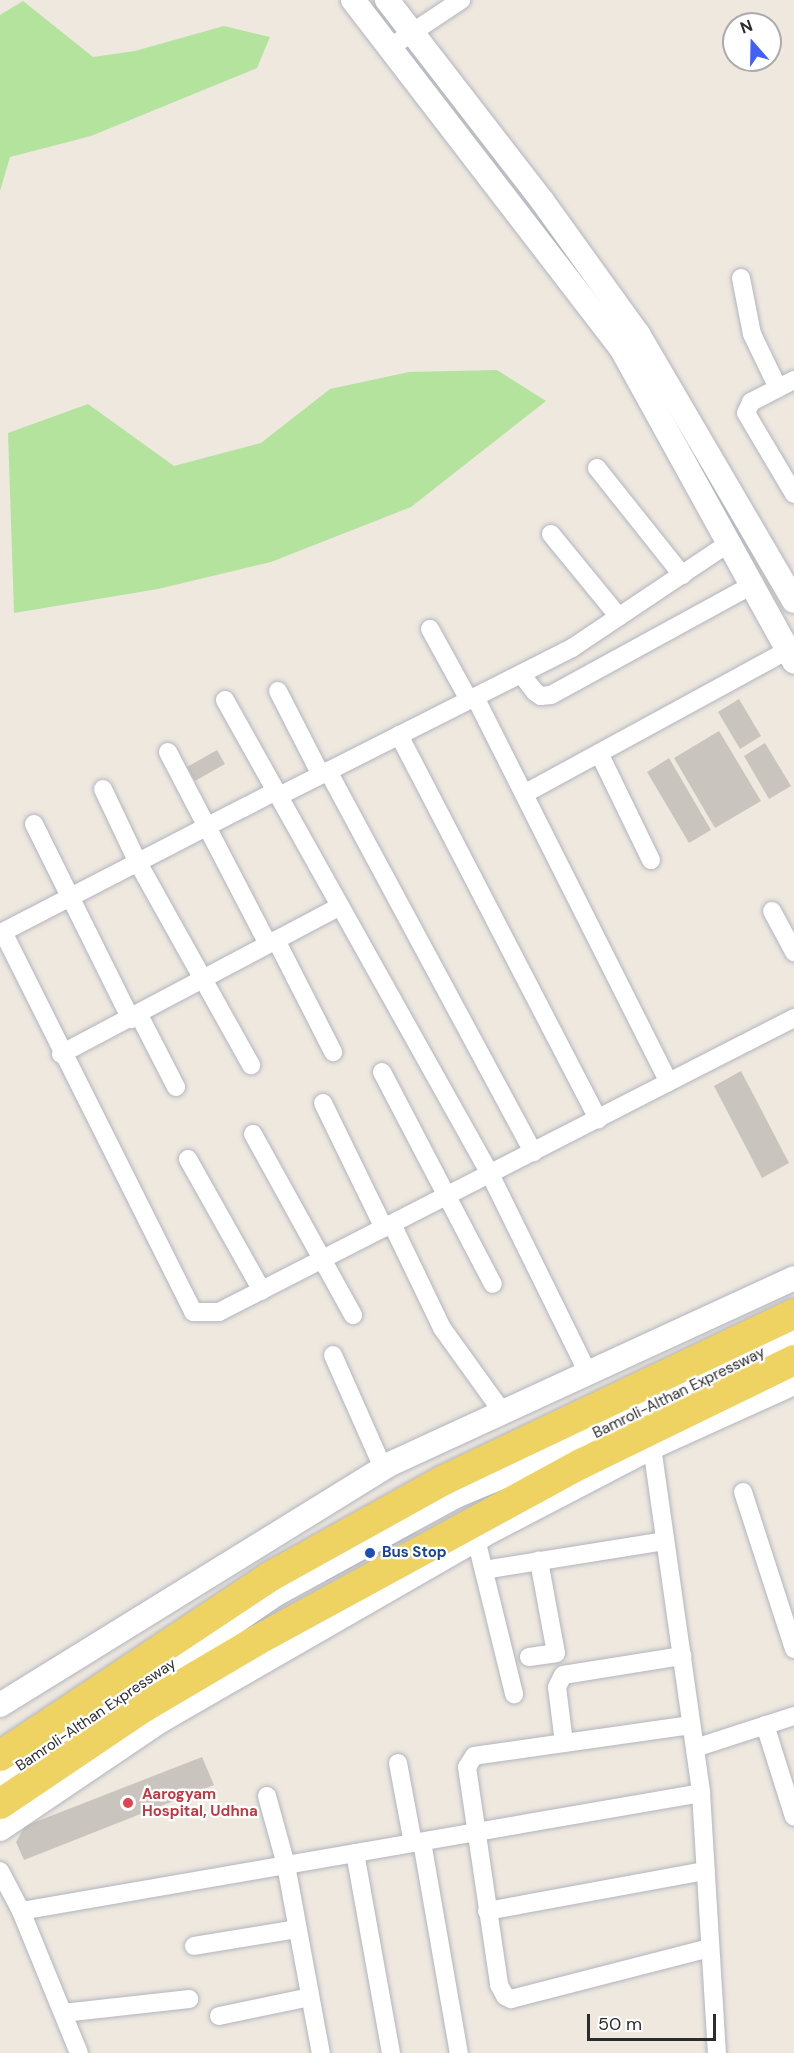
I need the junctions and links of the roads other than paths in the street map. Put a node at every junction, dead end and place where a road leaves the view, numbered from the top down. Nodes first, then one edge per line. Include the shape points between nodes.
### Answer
1 (352, 0) edge
2 (387, 0) edge
3 (461, 0) edge
4 (412, 33) junction
5 (389, 48) junction
6 (741, 278) dead end
7 (624, 333) junction
8 (786, 384) edge
9 (597, 468) dead end
10 (794, 494) edge
11 (551, 534) dead end
12 (729, 543) junction
13 (682, 575) junction
14 (791, 588) edge
15 (756, 593) junction
16 (619, 617) junction
17 (430, 629) dead end
18 (791, 656) edge
19 (521, 674) junction
20 (278, 692) dead end
21 (472, 698) junction
22 (225, 700) dead end
23 (399, 735) junction
24 (168, 752) dead end
25 (599, 753) junction
26 (324, 773) junction
27 (103, 789) dead end
28 (277, 794) junction
29 (524, 794) junction
30 (34, 824) dead end
31 (207, 826) junction
32 (651, 860) dead end
33 (137, 861) junction
34 (70, 898) junction
35 (340, 906) junction
36 (772, 911) dead end
37 (272, 942) junction
38 (794, 952) edge
39 (201, 980) junction
40 (135, 1017) junction
41 (794, 1018) edge
42 (333, 1052) dead end
43 (61, 1054) junction
44 (251, 1065) dead end
45 (381, 1072) dead end
46 (669, 1082) junction
47 (176, 1087) dead end
48 (323, 1103) dead end
49 (598, 1119) junction
50 (253, 1134) dead end
51 (533, 1152) junction
52 (188, 1159) dead end
53 (490, 1174) junction
54 (449, 1195) junction
55 (388, 1226) junction
56 (323, 1259) junction
57 (794, 1278) edge
58 (493, 1284) dead end
59 (262, 1291) junction
60 (794, 1314) edge
61 (353, 1315) dead end
62 (794, 1336) edge
63 (333, 1355) dead end
64 (794, 1360) edge
65 (589, 1375) junction
66 (794, 1383) edge
67 (503, 1413) junction
68 (652, 1447) junction
69 (383, 1468) junction
70 (566, 1470) junction
71 (743, 1492) dead end
72 (476, 1539) junction
73 (665, 1541) junction
74 (539, 1561) junction
75 (484, 1570) junction
76 (794, 1648) edge
77 (682, 1656) junction
78 (529, 1657) dead end
79 (514, 1694) dead end
80 (0, 1705) edge
81 (794, 1716) edge
82 (691, 1725) junction
83 (765, 1725) junction
84 (564, 1743) junction
85 (695, 1748) junction
86 (0, 1756) edge
87 (398, 1763) dead end
88 (0, 1779) edge
89 (701, 1794) junction
90 (267, 1796) dead end
91 (0, 1804) edge
92 (794, 1817) edge
93 (0, 1829) edge
94 (474, 1833) junction
95 (418, 1842) junction
96 (355, 1853) junction
97 (286, 1865) junction
98 (705, 1870) junction
99 (0, 1871) edge
100 (21, 1911) junction
101 (487, 1911) junction
102 (297, 1929) junction
103 (194, 1946) dead end
104 (710, 1948) junction
105 (310, 1997) junction
106 (189, 1999) dead end
107 (63, 2013) junction
108 (219, 2016) dead end
109 (79, 2053) edge
110 (321, 2053) edge
111 (391, 2053) edge
112 (459, 2053) edge
113 (717, 2053) edge

1 - 5 street
2 - 4 street
3 - 4 street
4 - 5 street
4 - 7 street via 543,202
5 - 7 street
6 - 8 street via 752,334
7 - 12 street
7 - 14 street
8 - 10 street via 751,402 746,413
9 - 13 street
11 - 16 street
12 - 13 street
12 - 15 street
13 - 16 street
14 - 15 street
15 - 18 street
15 - 19 street via 551,694 541,696 535,692
16 - 19 street via 572,648
17 - 21 street
18 - 25 street
19 - 21 street
20 - 26 street
21 - 23 street
21 - 29 street
22 - 28 street
23 - 26 street
23 - 49 street
24 - 31 street
25 - 29 street
25 - 32 street
26 - 28 street
26 - 51 street
27 - 33 street
28 - 31 street
28 - 35 street
29 - 46 street
30 - 34 street
31 - 33 street
31 - 37 street
33 - 34 street
33 - 39 street
34 - 40 street
34 - 43 street via 3,932
35 - 37 street
35 - 53 street
36 - 38 street
37 - 39 street
37 - 42 street
39 - 40 street
39 - 44 street
40 - 43 street
40 - 47 street
41 - 46 street
43 - 59 street via 193,1312 219,1312
45 - 54 street
46 - 49 street
48 - 55 street
49 - 51 street
50 - 56 street
51 - 53 street
52 - 59 street
53 - 54 street
53 - 65 street
54 - 55 street
54 - 58 street
55 - 56 street
55 - 67 street via 442,1328
56 - 59 street
56 - 61 street
57 - 65 street
60 - 86 main road via 444,1480 271,1576
62 - 70 main road, Bamroli-Althan Expressway
63 - 69 street
64 - 70 main road
65 - 67 street
66 - 68 street
67 - 69 street
68 - 70 street
68 - 73 street
69 - 80 street
70 - 72 street
70 - 88 main road, Bamroli-Althan Expressway via 469,1510 285,1608 193,1651
70 - 91 main road via 144,1707
71 - 76 street
72 - 75 street
72 - 93 street via 160,1721
73 - 74 street
73 - 77 street
74 - 75 street
74 - 78 street via 556,1653
75 - 79 street
77 - 82 street
77 - 84 street via 563,1675 557,1687
81 - 83 street
82 - 84 street
82 - 85 street
83 - 85 street
83 - 92 street
84 - 94 street via 470,1758 467,1767
85 - 89 street
87 - 95 street
89 - 94 street
89 - 98 street
90 - 97 street
94 - 95 street
94 - 101 street
95 - 96 street
95 - 112 street
96 - 97 street
96 - 111 street
97 - 100 street
97 - 102 street
98 - 101 street
98 - 104 street
99 - 100 street
100 - 107 street
101 - 104 street via 499,1985 511,1999
102 - 103 street
102 - 105 street
104 - 113 street
105 - 108 street
105 - 110 street
106 - 107 street
107 - 109 street

